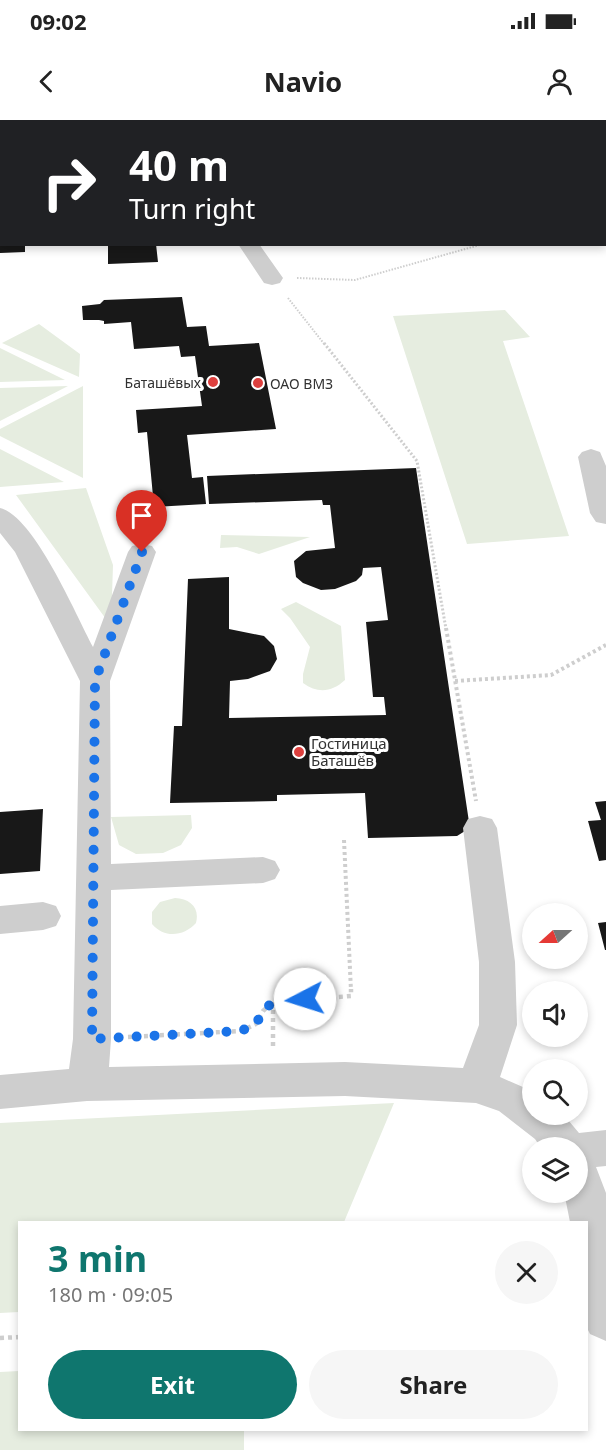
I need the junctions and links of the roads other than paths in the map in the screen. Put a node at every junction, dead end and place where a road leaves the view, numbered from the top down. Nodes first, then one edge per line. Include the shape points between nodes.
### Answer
1 (249, 246) edge
2 (272, 278) road end
3 (591, 457) dead end
4 (0, 516) edge
5 (606, 516) edge
6 (142, 552) dead end
7 (95, 681) junction
8 (480, 828) road end
9 (263, 870) dead end
10 (94, 878) junction
11 (43, 916) dead end
12 (0, 920) edge
13 (87, 1084) junction
14 (477, 1086) junction
15 (0, 1092) edge
16 (522, 1106) edge
17 (547, 1125) edge
18 (557, 1137) edge
19 (606, 1148) edge
20 (588, 1150) edge
21 (588, 1201) edge
22 (606, 1319) edge

1 - 2 street
3 - 5 street
4 - 7 street via 28,549
6 - 7 street
7 - 10 street
8 - 14 street via 497,962 498,1025
9 - 10 street
10 - 13 street via 92,1039
11 - 12 street
13 - 14 street via 345,1079
13 - 15 street
14 - 16 street
17 - 18 street
19 - 20 street
21 - 22 street

